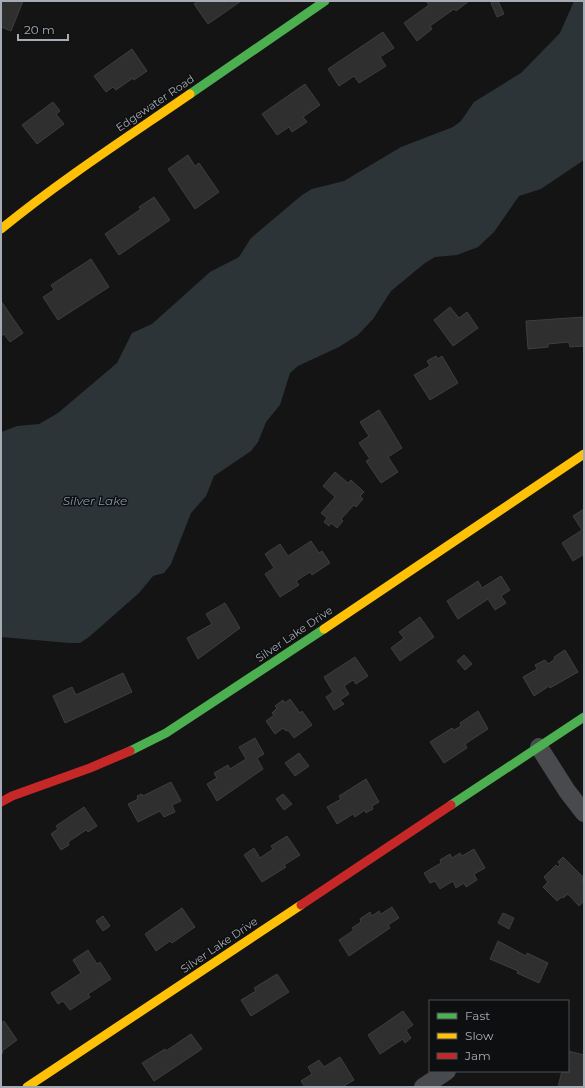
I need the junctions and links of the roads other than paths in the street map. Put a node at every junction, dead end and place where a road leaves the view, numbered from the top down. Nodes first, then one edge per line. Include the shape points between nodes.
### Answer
1 (325, 1) edge
2 (1, 229) edge
3 (584, 454) edge
4 (584, 717) edge
5 (539, 747) junction
6 (1, 802) edge
7 (584, 813) edge
8 (446, 1072) edge
9 (28, 1087) edge
10 (423, 1087) edge

1 - 2 street, Edgewater Road via 79,170
3 - 6 street, Silver Lake Drive via 166,733 87,770
4 - 5 street, Silver Lake Drive
5 - 7 street
5 - 9 street, Silver Lake Drive
8 - 10 street

